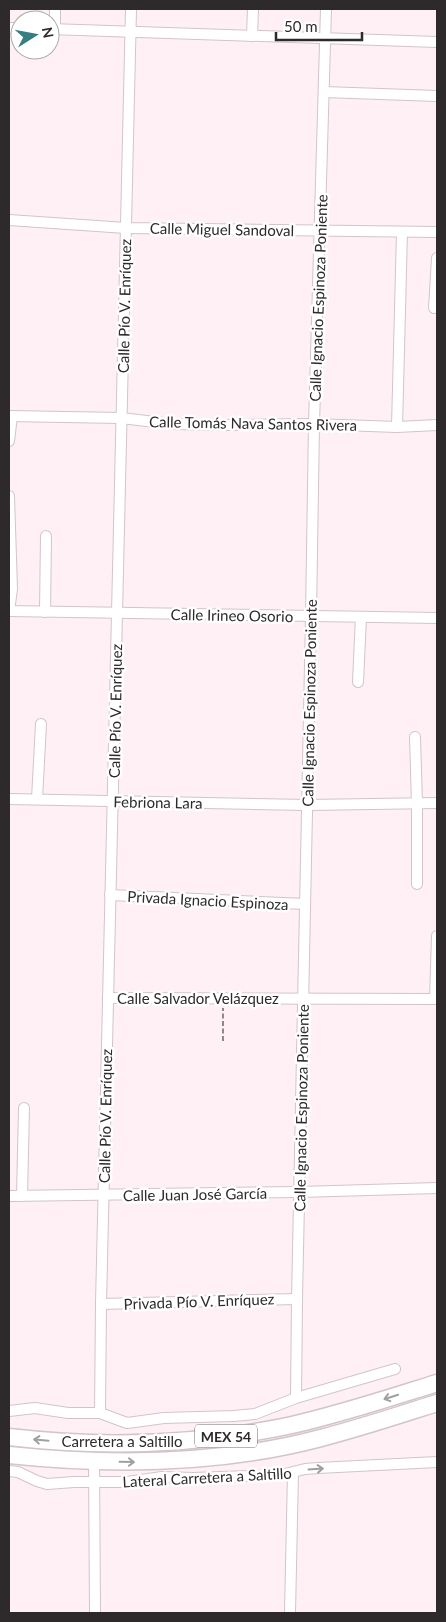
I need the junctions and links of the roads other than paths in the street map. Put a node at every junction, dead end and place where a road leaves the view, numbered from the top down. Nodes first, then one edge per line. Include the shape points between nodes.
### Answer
1 (131, 9) edge
2 (253, 9) edge
3 (326, 9) edge
4 (60, 29) edge
5 (131, 32) junction
6 (252, 36) junction
7 (325, 38) junction
8 (437, 42) edge
9 (324, 92) junction
10 (437, 96) edge
11 (9, 220) edge
12 (126, 228) junction
13 (320, 231) junction
14 (402, 232) junction
15 (437, 232) edge
16 (437, 258) edge
17 (434, 308) dead end
18 (11, 416) edge
19 (121, 418) junction
20 (314, 424) junction
21 (437, 426) edge
22 (397, 427) junction
23 (9, 440) edge
24 (9, 496) edge
25 (46, 536) dead end
26 (9, 611) edge
27 (44, 612) junction
28 (117, 613) junction
29 (311, 616) junction
30 (361, 616) junction
31 (437, 618) edge
32 (358, 682) dead end
33 (41, 724) dead end
34 (415, 737) dead end
35 (9, 799) edge
36 (37, 799) junction
37 (113, 801) junction
38 (437, 803) edge
39 (417, 804) junction
40 (307, 805) junction
41 (417, 884) dead end
42 (110, 895) junction
43 (305, 904) junction
44 (437, 936) edge
45 (108, 998) junction
46 (303, 999) junction
47 (436, 999) edge
48 (24, 1108) dead end
49 (437, 1188) edge
50 (299, 1192) junction
51 (9, 1196) edge
52 (22, 1196) junction
53 (103, 1196) junction
54 (297, 1299) junction
55 (101, 1304) junction
56 (395, 1370) dead end
57 (437, 1383) edge
58 (296, 1398) junction
59 (437, 1403) edge
60 (9, 1411) edge
61 (100, 1413) junction
62 (9, 1437) edge
63 (9, 1455) edge
64 (94, 1461) junction
65 (437, 1462) edge
66 (9, 1470) edge
67 (292, 1473) junction
68 (94, 1482) junction
69 (95, 1613) edge
70 (290, 1613) edge

1 - 5 street, Calle Pío V. Enríquez
2 - 6 street
3 - 7 street, Calle Ignacio Espinoza Poniente
4 - 5 street
5 - 6 street
5 - 12 street, Calle Pío V. Enríquez
6 - 7 street
7 - 8 street
7 - 9 street, Calle Ignacio Espinoza Poniente
9 - 10 street
9 - 13 street, Calle Ignacio Espinoza Poniente
11 - 12 street, Calle Miguel Sandoval
12 - 13 street, Calle Miguel Sandoval
12 - 19 street, Calle Pío V. Enríquez
13 - 14 street, Calle Miguel Sandoval
13 - 20 street, Calle Ignacio Espinoza Poniente
14 - 15 street, Calle Miguel Sandoval
14 - 22 street
16 - 17 street
18 - 19 street, Calle Tomás Nava Santos Rivera
18 - 23 street
19 - 20 street, Calle Tomás Nava Santos Rivera via 172,424
19 - 28 street, Calle Pío V. Enríquez
20 - 22 street, Calle Tomás Nava Santos Rivera
20 - 29 street, Calle Ignacio Espinoza Poniente
21 - 22 street, Calle Tomás Nava Santos Rivera
24 - 26 street via 12,589
25 - 27 street
26 - 27 street, Calle Irineo Osorio
27 - 28 street, Calle Irineo Osorio
28 - 29 street, Calle Irineo Osorio
28 - 37 street, Calle Pío V. Enríquez
29 - 30 street, Calle Irineo Osorio
29 - 40 street, Calle Ignacio Espinoza Poniente
30 - 31 street, Calle Irineo Osorio
30 - 32 street
33 - 36 street
34 - 39 street
35 - 36 street, Febriona Lara
36 - 37 street, Febriona Lara
37 - 40 street, Febriona Lara
37 - 42 street, Calle Pío V. Enríquez
38 - 39 street, Febriona Lara
39 - 40 street, Febriona Lara
39 - 41 street
40 - 43 street, Calle Ignacio Espinoza Poniente
42 - 43 street, Privada Ignacio Espinoza
42 - 45 street, Calle Pío V. Enríquez
43 - 46 street, Calle Ignacio Espinoza Poniente
44 - 47 street
45 - 46 street, Calle Salvador Velázquez
45 - 53 street, Calle Pío V. Enríquez
46 - 47 street, Calle Salvador Velázquez
46 - 50 street, Calle Ignacio Espinoza Poniente
48 - 52 street
49 - 50 street, Calle Juan José García
50 - 53 street, Calle Juan José García
50 - 54 street, Calle Ignacio Espinoza Poniente
51 - 52 street, Calle Juan José García
52 - 53 street, Calle Juan José García
53 - 55 street, Calle Pío V. Enríquez
54 - 55 street, Privada Pío V. Enríquez
54 - 58 street, Calle Ignacio Espinoza Poniente
55 - 61 street, Calle Pío V. Enríquez
56 - 58 street
57 -> 62 main road, Carretera a Saltillo / MEX 54 via 290,1426 188,1441 95,1443
58 - 61 street via 261,1412 234,1416 164,1418 126,1423
64 -> 59 main road, Carretera a Saltillo / MEX 54 via 155,1462 238,1454 320,1438
60 - 61 street via 35,1408
63 - 64 main road, Carretera a Saltillo / MEX 54
64 - 68 street
67 -> 65 street, Lateral Carretera a Saltillo via 318,1468
66 - 68 street, Lateral Carretera a Saltillo via 42,1484
67 - 68 street, Lateral Carretera a Saltillo
67 - 70 street
68 - 69 street

